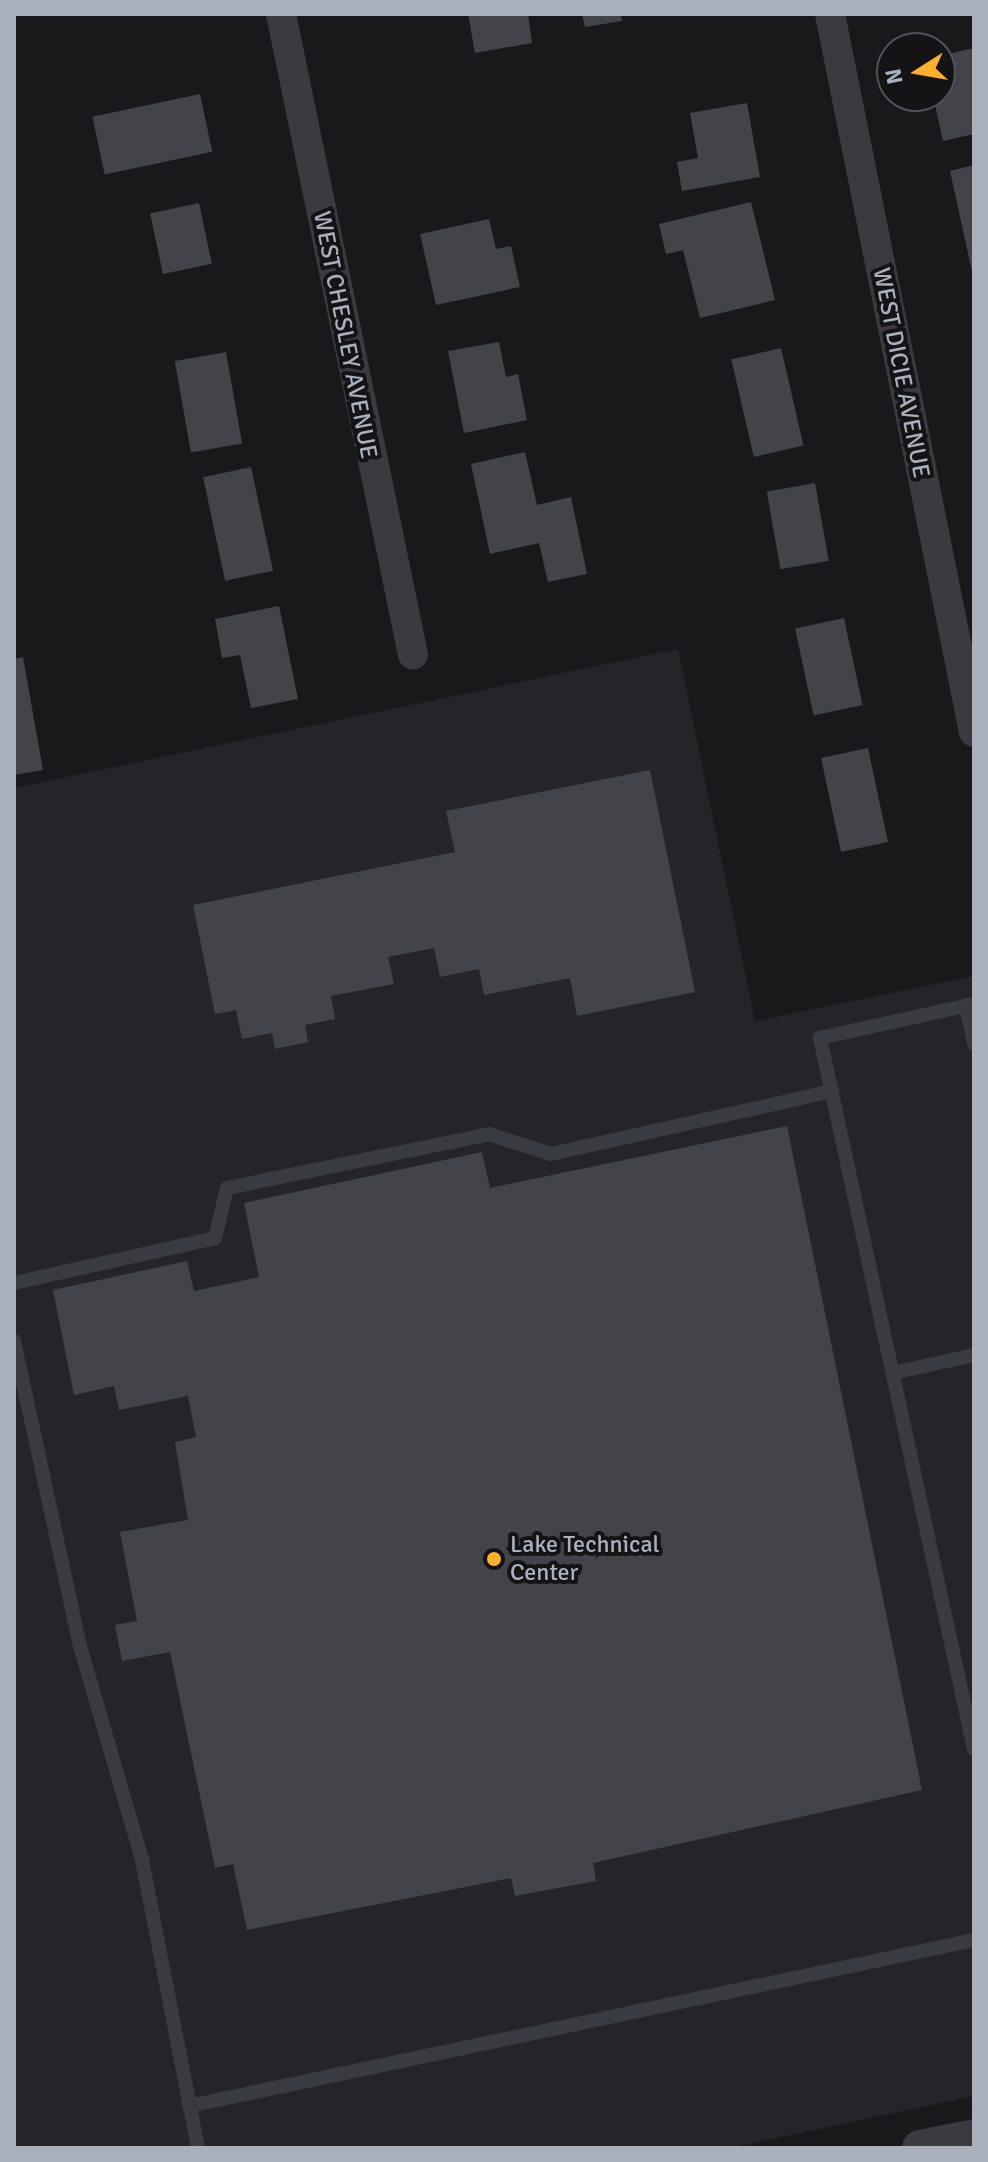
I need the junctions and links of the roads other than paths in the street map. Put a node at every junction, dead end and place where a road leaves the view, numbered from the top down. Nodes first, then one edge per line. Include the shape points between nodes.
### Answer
1 (281, 14) edge
2 (830, 14) edge
3 (413, 655) dead end
4 (974, 732) edge
5 (970, 1004) edge
6 (974, 1044) edge
7 (832, 1091) junction
8 (14, 1283) edge
9 (14, 1341) edge
10 (974, 1355) edge
11 (893, 1373) junction
12 (974, 1749) edge
13 (974, 1940) edge
14 (189, 2106) junction
15 (974, 2137) edge
16 (198, 2148) edge
17 (920, 2148) edge

1 - 3 street, WEST CHESLEY AVENUE
2 - 4 street, WEST DICIE AVENUE
5 - 6 lane
5 - 7 lane via 820,1038
7 - 8 lane via 551,1154 489,1134 227,1188 215,1238
7 - 11 lane
9 - 14 lane via 80,1646 142,1860
10 - 11 lane
11 - 12 lane
13 - 14 lane
14 - 16 lane
15 - 17 street

